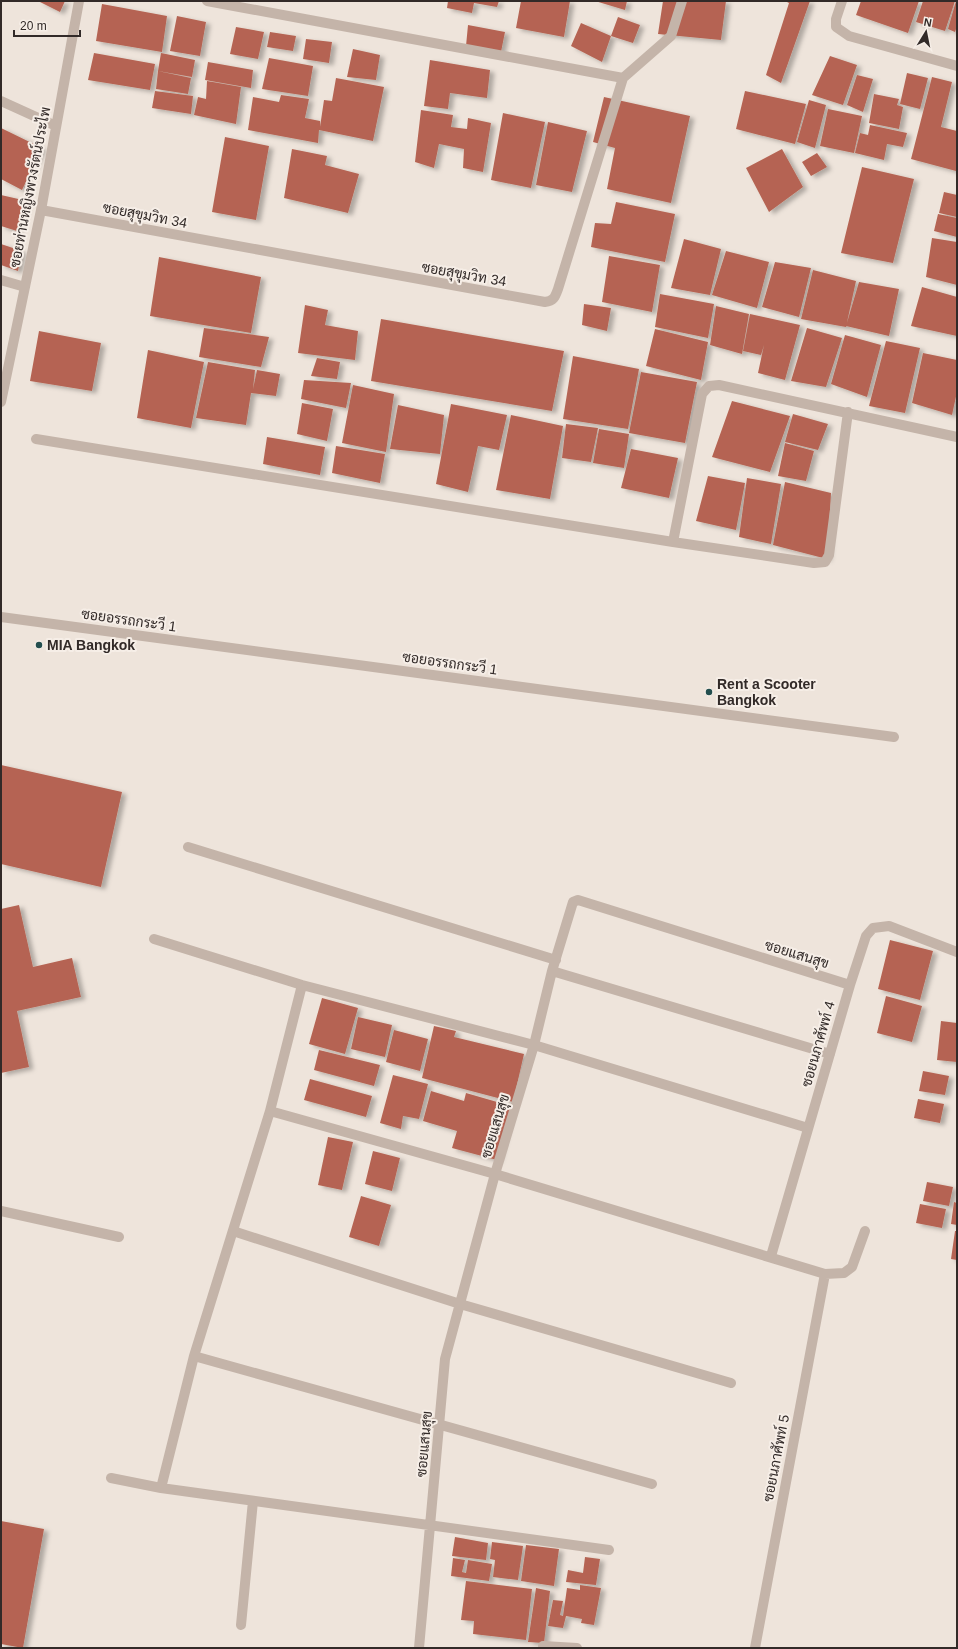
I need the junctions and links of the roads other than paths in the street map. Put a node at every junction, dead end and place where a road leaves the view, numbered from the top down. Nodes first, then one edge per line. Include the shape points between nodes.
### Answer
1 (78, 1) edge
2 (207, 1) edge
3 (682, 1) edge
4 (842, 1) edge
5 (957, 66) edge
6 (623, 78) junction
7 (1, 101) edge
8 (56, 126) junction
9 (41, 210) junction
10 (1, 280) edge
11 (25, 287) junction
12 (2, 395) edge
13 (848, 412) junction
14 (957, 437) edge
15 (36, 439) dead end
16 (673, 542) junction
17 (1, 616) edge
18 (894, 737) dead end
19 (188, 847) dead end
20 (154, 938) dead end
21 (957, 952) edge
22 (556, 960) junction
23 (552, 971) junction
24 (302, 985) junction
25 (850, 985) junction
26 (534, 1045) junction
27 (830, 1054) junction
28 (270, 1111) junction
29 (808, 1128) junction
30 (495, 1174) junction
31 (1, 1210) edge
32 (233, 1231) junction
33 (865, 1231) dead end
34 (119, 1237) dead end
35 (771, 1256) junction
36 (825, 1274) junction
37 (460, 1304) junction
38 (194, 1356) junction
39 (731, 1384) dead end
40 (440, 1425) junction
41 (111, 1478) dead end
42 (652, 1484) dead end
43 (161, 1488) junction
44 (253, 1501) junction
45 (432, 1525) junction
46 (609, 1550) dead end
47 (241, 1625) dead end
48 (543, 1646) dead end
49 (419, 1648) edge
50 (577, 1648) edge
51 (755, 1648) edge

1 - 8 street, ซอยท่านหญิงพวงรัตน์ประไพ
2 - 6 street
3 - 6 street via 671,36
4 - 5 street via 836,27 849,36
6 - 9 street, ซอยสุขุมวิท 34 via 558,289 550,302
7 - 8 street
8 - 9 street, ซอยท่านหญิงพวงรัตน์ประไพ
9 - 11 street, ซอยท่านหญิงพวงรัตน์ประไพ
10 - 11 street
11 - 12 street, ซอยท่านหญิงพวงรัตน์ประไพ
13 - 14 street
13 - 16 street via 719,385 709,386 702,394
13 - 16 street via 829,555 825,562 814,564
15 - 16 street
17 - 18 street, ซอยอรรถกระวี 1
19 - 22 street
20 - 24 street
21 - 25 street, ซอยนภาศัพท์ 4 via 889,926 873,928 866,936
22 - 23 street, ซอยแสนสุข
22 - 25 street, ซอยแสนสุข via 570,908 573,902 578,900
23 - 26 street, ซอยแสนสุข
23 - 27 street
24 - 26 street
24 - 28 street
25 - 27 street, ซอยนภาศัพท์ 4
26 - 29 street
26 - 30 street, ซอยแสนสุข
27 - 29 street, ซอยนภาศัพท์ 4
28 - 30 street
28 - 32 street
29 - 35 street, ซอยนภาศัพท์ 4
30 - 35 street
30 - 37 street, ซอยแสนสุข
31 - 34 street
32 - 37 street
32 - 38 street
33 - 36 street via 852,1267 844,1273
35 - 36 street
36 - 51 street, ซอยนภาศัพท์ 5
37 - 39 street
37 - 40 street, ซอยแสนสุข via 445,1359
38 - 40 street
38 - 43 street
40 - 42 street
40 - 45 street, ซอยแสนสุข
41 - 43 street
43 - 44 street
44 - 45 street
44 - 47 street
45 - 46 street
45 - 49 street, ซอยแสนสุข
48 - 50 street

